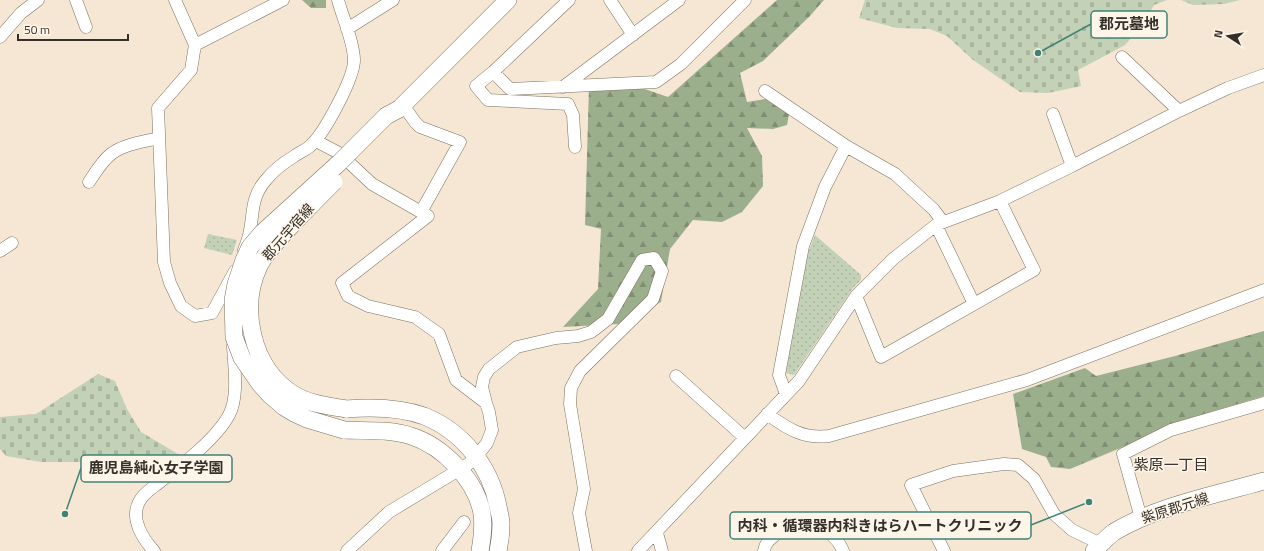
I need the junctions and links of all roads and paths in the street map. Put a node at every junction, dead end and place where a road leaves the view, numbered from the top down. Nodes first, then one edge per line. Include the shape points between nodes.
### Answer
1 (38, 0) edge
2 (76, 0) edge
3 (176, 0) edge
4 (283, 0) edge
5 (338, 0) edge
6 (393, 0) edge
7 (508, 0) edge
8 (569, 0) edge
9 (610, 0) edge
10 (679, 0) edge
11 (745, 0) edge
12 (86, 27) dead end
13 (347, 29) junction
14 (633, 34) junction
15 (0, 37) edge
16 (195, 45) junction
17 (1122, 57) dead end
18 (493, 72) junction
19 (1264, 76) edge
20 (563, 86) junction
21 (765, 91) dead end
22 (401, 107) junction
23 (1180, 111) junction
24 (1053, 114) dead end
25 (159, 138) junction
26 (316, 141) junction
27 (846, 146) junction
28 (575, 147) dead end
29 (1072, 166) junction
30 (89, 182) dead end
31 (1000, 200) junction
32 (421, 212) junction
33 (940, 223) junction
34 (12, 243) dead end
35 (0, 251) edge
36 (239, 263) junction
37 (1264, 290) edge
38 (856, 296) junction
39 (974, 304) junction
40 (676, 376) dead end
41 (786, 394) junction
42 (486, 403) junction
43 (1264, 403) edge
44 (767, 414) junction
45 (745, 438) junction
46 (476, 456) junction
47 (459, 470) junction
48 (1264, 482) edge
49 (1141, 518) junction
50 (464, 522) dead end
51 (657, 532) junction
52 (1098, 547) edge
53 (154, 551) edge
54 (347, 551) edge
55 (442, 551) edge
56 (480, 551) edge
57 (498, 551) edge
58 (586, 551) edge
59 (638, 551) edge
60 (662, 551) edge
61 (764, 551) edge
62 (843, 551) edge
63 (944, 551) edge

1 - 15 street via 21,13
2 - 12 street
3 - 16 street
4 - 16 street
5 - 13 street
6 - 13 street
7 - 22 street, 郡元宇宿線
8 - 18 street
9 - 14 street
10 - 14 street
11 - 20 street via 681,64 656,82
13 - 26 street via 354,60 352,72
14 - 20 street
16 - 25 street via 191,70 158,108
17 - 23 street
18 - 20 street via 510,88
18 - 28 street via 476,86 488,100 568,104 573,115
19 - 23 street via 1228,88
21 - 27 street
22 - 32 street via 420,127 460,142
22 - 46 street, 郡元宇宿線, bridge via 388,129 268,251 255,276 250,302 251,332 271,372 293,394 308,401 346,409 367,407 423,416 465,443
22 - 47 street, bridge via 386,116 250,247 236,284 233,300 234,336 242,358 260,384 294,413 344,430 386,431 410,435 442,453
23 - 29 street
24 - 29 street
25 - 30 street via 130,145 110,155
25 - 36 street via 164,262 181,306 195,316 212,313
26 - 32 street via 339,153 372,184
26 - 36 street via 280,166 265,181 253,202 249,236
27 - 33 street via 895,174 934,210
27 - 41 street via 825,187 803,246 780,375
29 - 31 street
31 - 33 street
31 - 39 street via 1034,270
32 - 42 street via 428,216 342,283 348,296 368,306 415,317 439,334 456,380
33 - 38 street via 893,259
33 - 39 street
34 - 35 street
36 - 53 street via 229,304 236,384 230,410 221,427 190,458 144,494 138,503 137,522 141,534
37 - 44 street via 1027,380 829,436 803,434 789,429
38 - 39 street via 881,357
38 - 41 street via 799,381
40 - 45 street
41 - 44 street
42 - 46 street via 492,430 487,443
42 - 58 street via 482,387 484,376 489,369 517,347 592,332 608,319 642,260 654,258 662,271 653,299 580,371 571,388 570,404 584,490 579,513
43 - 49 street via 1171,430 1123,454
44 - 45 street
45 - 51 street
46 - 47 street
46 - 57 street, 郡元宇宿線 via 495,493 501,523
47 - 54 street via 389,512
47 - 56 street via 473,487 478,498 483,528
48 - 49 street, 紫原郡元線 via 1173,506
49 - 52 street, 紫原郡元線 via 1113,533
50 - 55 street
51 - 59 street
51 - 60 street
52 - 63 street via 1054,514 1034,479 1018,465 1004,464 953,470 911,485
61 - 62 street via 766,543 780,529 806,524 821,528 832,536

